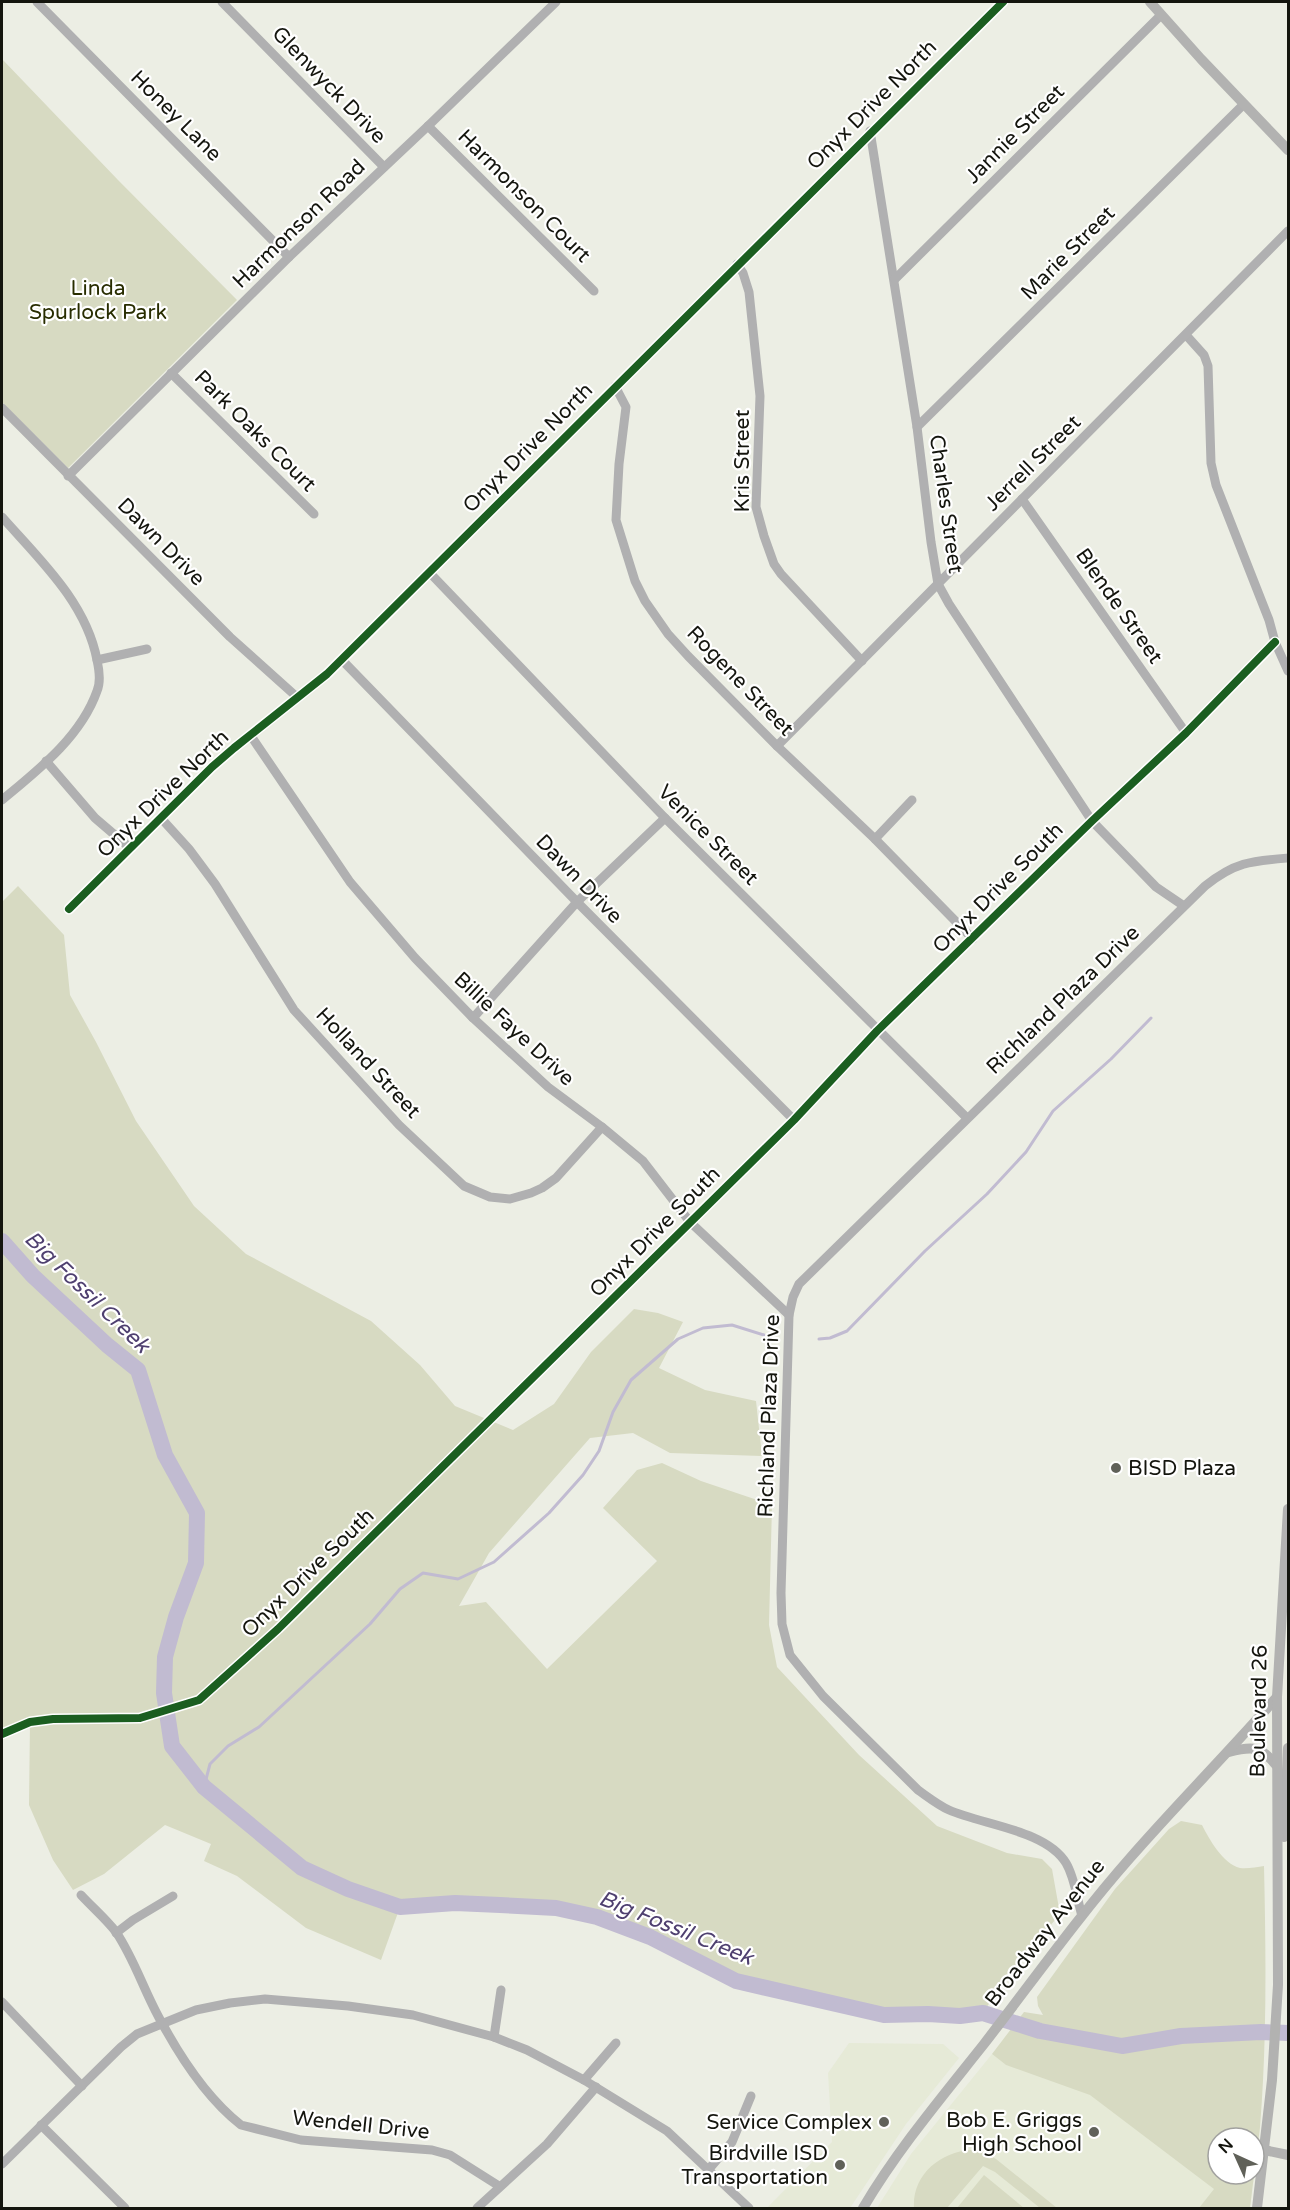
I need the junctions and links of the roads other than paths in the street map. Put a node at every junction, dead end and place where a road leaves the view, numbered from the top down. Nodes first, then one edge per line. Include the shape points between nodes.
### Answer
1 (37, 2) edge
2 (222, 2) edge
3 (556, 2) edge
4 (1003, 2) edge
5 (1150, 2) edge
6 (1161, 15) junction
7 (1244, 104) junction
8 (428, 126) junction
9 (870, 131) junction
10 (1288, 150) edge
11 (384, 167) junction
12 (1288, 231) edge
13 (289, 257) junction
14 (737, 264) junction
15 (895, 279) junction
16 (594, 291) dead end
17 (1186, 335) junction
18 (171, 374) junction
19 (615, 386) junction
20 (2, 408) edge
21 (917, 427) junction
22 (68, 476) junction
23 (1022, 499) junction
24 (314, 514) dead end
25 (2, 517) edge
26 (429, 572) junction
27 (938, 584) junction
28 (1275, 642) junction
29 (147, 649) dead end
30 (341, 659) junction
31 (97, 660) junction
32 (862, 661) junction
33 (1288, 671) edge
34 (298, 698) junction
35 (1186, 733) junction
36 (251, 736) junction
37 (777, 746) junction
38 (46, 761) junction
39 (912, 800) dead end
40 (2, 801) edge
41 (160, 817) junction
42 (665, 818) junction
43 (1092, 821) junction
44 (875, 839) junction
45 (130, 848) junction
46 (1288, 858) edge
47 (576, 902) junction
48 (1184, 906) junction
49 (69, 909) dead end
50 (973, 939) junction
51 (473, 1018) junction
52 (878, 1031) junction
53 (968, 1118) junction
54 (794, 1120) junction
55 (602, 1127) junction
56 (690, 1221) junction
57 (789, 1315) junction
58 (1288, 1509) edge
59 (1277, 1697) junction
60 (2, 1734) edge
61 (1288, 1748) edge
62 (1229, 1752) junction
63 (1276, 1765) junction
64 (81, 1895) dead end
65 (173, 1896) dead end
66 (1278, 1915) junction
67 (1082, 1916) junction
68 (116, 1933) junction
69 (501, 1990) dead end
70 (2, 2002) edge
71 (161, 2023) junction
72 (494, 2037) junction
73 (616, 2043) dead end
74 (584, 2080) junction
75 (82, 2086) junction
76 (596, 2087) junction
77 (751, 2096) dead end
78 (41, 2125) junction
79 (1266, 2132) edge
80 (1266, 2150) edge
81 (1288, 2155) edge
82 (2, 2164) edge
83 (709, 2169) junction
84 (500, 2186) junction
85 (1260, 2186) edge
86 (124, 2208) edge
87 (477, 2208) edge
88 (749, 2208) edge
89 (863, 2208) edge
90 (1257, 2208) edge

1 - 13 street, Honey Lane
2 - 11 street, Glenwyck Drive
3 - 8 street, Harmonson Road
4 - 9 street, Onyx Drive North
5 - 6 main road
6 - 7 main road
6 - 15 street, Jannie Street
7 - 10 main road
7 - 21 street, Marie Street
8 - 11 street, Harmonson Road
8 - 16 street, Harmonson Court
9 - 14 street, Onyx Drive North
9 - 15 street, Charles Street
11 - 13 street, Harmonson Road
12 - 17 street, Jerrell Street
13 - 18 street, Harmonson Road
14 - 19 street, Onyx Drive North
14 - 32 street, Kris Street via 749,292 760,396 756,507 764,536 781,574
15 - 21 street, Charles Street
17 - 23 street, Jerrell Street
17 - 28 street via 1204,355 1208,366 1215,485
18 - 22 street, Harmonson Road
18 - 24 street, Park Oaks Court
19 - 26 street, Onyx Drive North
19 - 37 street, Rogene Street via 626,407 616,520 635,581 668,634
20 - 22 street, Dawn Drive
21 - 27 street, Charles Street
22 - 34 street, Dawn Drive via 230,637
23 - 27 street, Jerrell Street
23 - 35 street, Blende Street
25 - 31 street via 81,615
26 - 30 street, Onyx Drive North
26 - 42 street, Venice Street
27 - 32 street, Jerrell Street
27 - 43 street, Charles Street
28 - 33 street
28 - 35 street, Onyx Drive South
29 - 31 street
30 - 34 street, Onyx Drive North
30 - 47 street, Dawn Drive
31 - 38 street via 98,689 90,705 80,723
32 - 37 street, Jerrell Street
34 - 36 street, Onyx Drive North
35 - 43 street, Onyx Drive South
36 - 41 street, Onyx Drive North
36 - 51 street, Billie Faye Drive via 350,882
37 - 44 street, Rogene Street
38 - 40 street
38 - 45 street via 95,818
39 - 44 street
41 - 45 street, Onyx Drive North
41 - 55 street, Holland Street via 216,884 294,1010 399,1125 464,1186 490,1197 510,1199 531,1193 556,1178
42 - 47 street
42 - 52 street, Venice Street
43 - 48 street, Charles Street via 1156,887
43 - 50 street, Onyx Drive South
44 - 50 street, Rogene Street
45 - 49 street, Onyx Drive North
46 - 48 street, Richland Plaza Drive via 1251,861 1223,872
47 - 51 street
47 - 54 street, Dawn Drive
48 - 53 street, Richland Plaza Drive
50 - 52 street, Onyx Drive South
51 - 55 street, Billie Faye Drive via 555,1093
52 - 53 street, Venice Street
52 - 54 street, Onyx Drive South
53 - 57 street, Richland Plaza Drive via 799,1284
54 - 56 street, Onyx Drive South
55 - 56 street, Billie Faye Drive via 643,1161
56 - 57 street, Billie Faye Drive
56 - 60 street, Onyx Drive South via 278,1629 199,1700 140,1718 53,1719 30,1722
57 - 67 street, Richland Plaza Drive via 781,1593 782,1624 790,1655 823,1696 918,1790 948,1810 1032,1838 1058,1852 1067,1864
58 - 59 main road, Boulevard 26
59 - 62 main road, Broadway Avenue
59 - 63 main road, Boulevard 26
61 - 66 main road
62 - 63 main road via 1260,1749
62 - 67 main road, Broadway Avenue via 1129,1859
63 - 66 main road, Boulevard 26
64 - 68 street, Wendell Drive
65 - 68 street
66 - 79 main road via 1278,1984
67 - 89 main road, Broadway Avenue via 902,2148
68 - 71 street, Wendell Drive
69 - 72 street
70 - 75 street
71 - 72 street via 196,2010 265,1999 399,2012
71 - 75 street via 137,2034
71 - 84 street, Wendell Drive via 194,2075 241,2125 301,2140 450,2154
72 - 74 street
73 - 74 street
74 - 76 street
75 - 78 street
76 - 83 street via 667,2131
76 - 84 street via 547,2144
77 - 83 street via 732,2142
78 - 82 street
78 - 86 street
80 - 81 main road
83 - 88 street
84 - 87 street
85 - 90 main road

